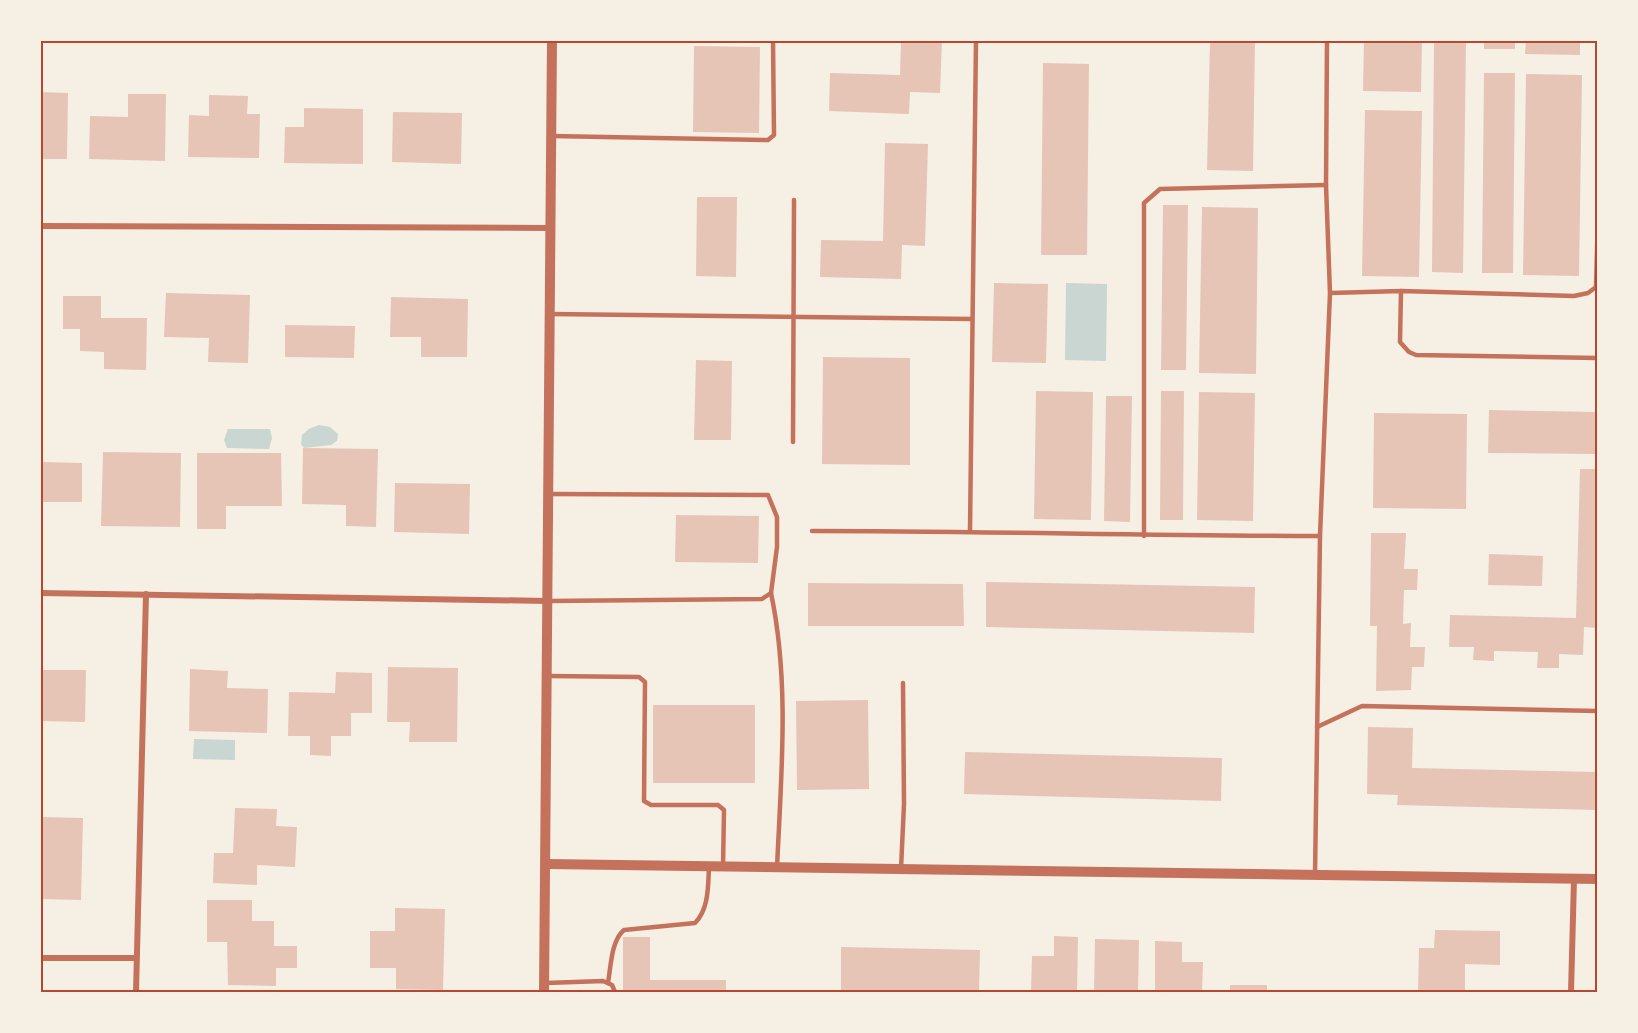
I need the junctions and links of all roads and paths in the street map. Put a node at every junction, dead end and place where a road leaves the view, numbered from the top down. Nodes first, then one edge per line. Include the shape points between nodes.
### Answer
1 (552, 40) edge
2 (773, 40) edge
3 (976, 40) edge
4 (1327, 40) edge
5 (551, 136) junction
6 (1326, 185) junction
7 (794, 200) dead end
8 (1598, 215) edge
9 (40, 226) edge
10 (550, 228) junction
11 (1401, 291) junction
12 (1330, 293) junction
13 (550, 314) junction
14 (793, 317) junction
15 (972, 319) junction
16 (1598, 358) edge
17 (793, 442) dead end
18 (549, 494) junction
19 (812, 531) dead end
20 (970, 531) junction
21 (1144, 536) junction
22 (1320, 536) junction
23 (40, 593) edge
24 (771, 593) junction
25 (146, 594) junction
26 (548, 601) junction
27 (547, 676) junction
28 (903, 683) dead end
29 (1598, 711) edge
30 (1317, 727) junction
31 (546, 864) junction
32 (710, 867) junction
33 (723, 867) junction
34 (777, 868) junction
35 (901, 869) junction
36 (1316, 875) junction
37 (1574, 879) junction
38 (1598, 879) edge
39 (40, 958) edge
40 (136, 958) junction
41 (608, 983) junction
42 (544, 988) edge
43 (136, 993) edge
44 (615, 993) edge
45 (1571, 993) edge

1 - 5 street
2 - 5 lane via 774,135 768,140
3 - 15 lane
4 - 6 lane
5 - 10 street
6 - 12 lane
6 - 21 lane via 1160,189 1144,203
7 - 14 lane
8 - 11 lane via 1596,287 1588,293 1574,296
9 - 10 street
10 - 13 street
11 - 12 lane
11 - 16 lane via 1400,342 1416,355
12 - 22 lane
13 - 14 lane
13 - 18 street
14 - 15 lane
14 - 17 lane
15 - 20 lane
18 - 24 lane via 768,495 777,517
18 - 26 street
19 - 20 lane
20 - 21 lane
21 - 22 lane
22 - 30 lane
23 - 25 street
24 - 26 lane via 762,599
24 - 34 lane via 779,631 782,678
25 - 26 street
25 - 40 street
26 - 27 street
27 - 31 street
27 - 33 lane via 639,676 645,682 644,801 651,805 718,805 724,810
28 - 35 lane
29 - 30 lane via 1362,706
30 - 36 lane
31 - 32 street
31 - 42 street
32 - 33 street
32 - 41 lane via 706,904 699,919 695,923 624,930 615,944
33 - 34 street
34 - 35 street
35 - 36 street
36 - 37 street
37 - 38 street
37 - 45 street
39 - 40 street
40 - 43 street
41 - 42 lane
41 - 44 lane

